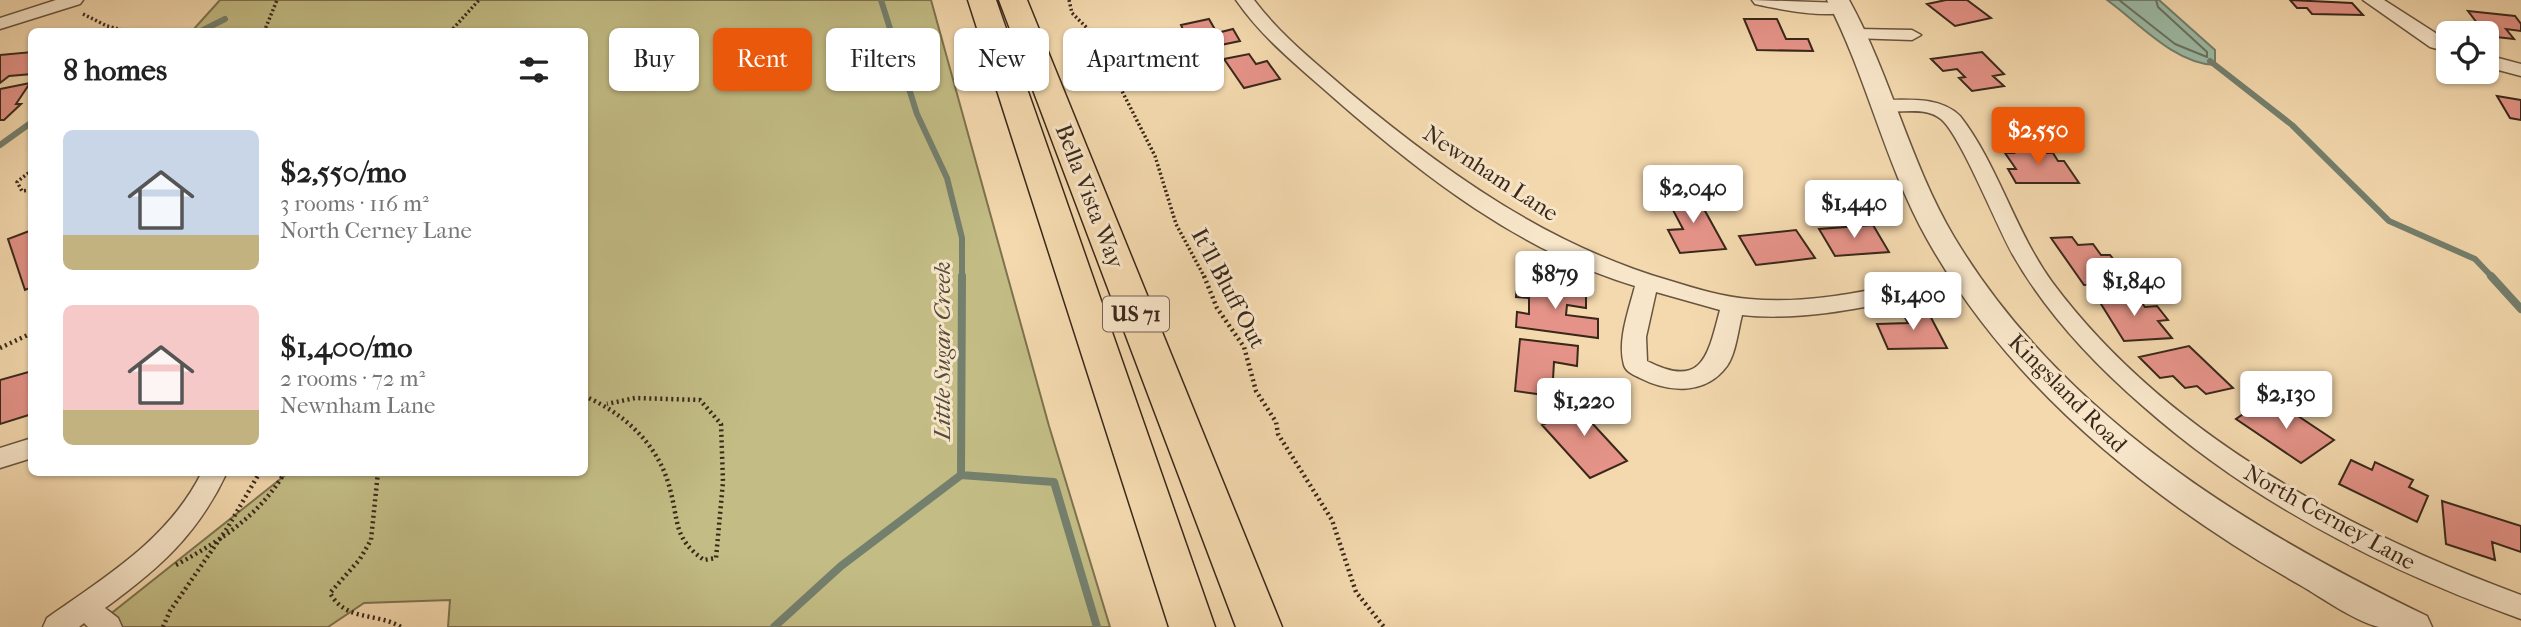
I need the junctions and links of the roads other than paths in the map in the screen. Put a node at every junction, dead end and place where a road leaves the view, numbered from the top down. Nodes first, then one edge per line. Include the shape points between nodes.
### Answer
1 (74, 0) edge
2 (982, 0) edge
3 (1013, 0) edge
4 (1245, 0) edge
5 (1761, 0) edge
6 (2372, 0) edge
7 (53, 4) edge
8 (1846, 14) edge
9 (0, 23) edge
10 (1912, 35) dead end
11 (2436, 43) edge
12 (2499, 64) edge
13 (2521, 70) edge
14 (1886, 106) junction
15 (1964, 279) junction
16 (1647, 284) junction
17 (1733, 305) junction
18 (28, 449) edge
19 (0, 458) edge
20 (213, 476) edge
21 (84, 606) junction
22 (2521, 607) edge
23 (57, 627) edge
24 (108, 627) edge
25 (1192, 627) edge
26 (1259, 627) edge
27 (2414, 627) edge

1 - 7 street
2 - 25 main road, Bella Vista Way / US 71
3 - 26 main road, Bella Vista Way / US 71
4 - 16 street, Newnham Lane via 1270,30 1336,91 1465,193 1514,225
5 - 8 street
6 - 11 street
7 - 9 street
8 - 10 street
8 - 14 street, Kingsland Road
12 - 13 street
14 - 15 street, Kingsland Road via 1910,176
14 - 22 street, North Cerney Lane via 1927,107 1947,115 2048,292 2138,391 2184,429 2259,480 2395,556
15 - 17 street, Newnham Lane via 1850,299 1760,308
15 - 27 street, Kingsland Road via 2013,341 2128,453 2222,519
16 - 17 street, Newnham Lane
16 - 17 street via 1634,337 1636,365 1666,381 1700,377 1718,360
18 - 19 street
20 - 21 street via 203,500 163,547
21 - 23 street
21 - 24 street

